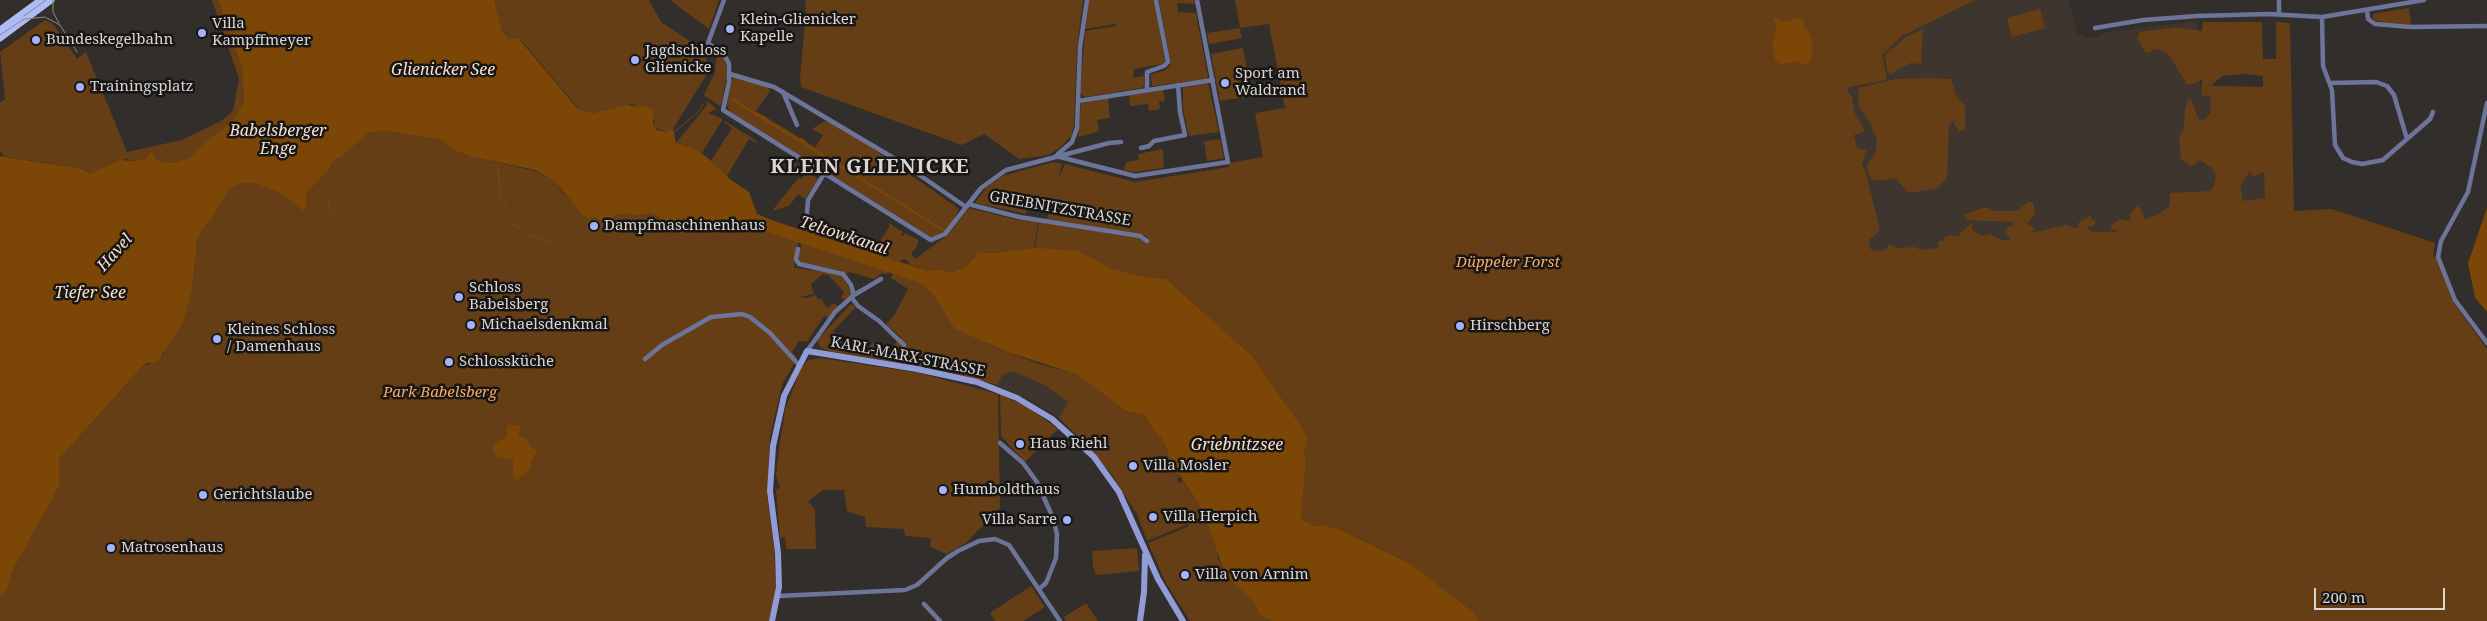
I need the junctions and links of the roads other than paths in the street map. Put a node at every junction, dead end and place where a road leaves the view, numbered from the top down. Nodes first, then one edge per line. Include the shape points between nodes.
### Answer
1 (724, 0) edge
2 (1087, 0) edge
3 (1156, 0) edge
4 (1197, 0) edge
5 (2279, 0) edge
6 (2424, 0) edge
7 (46, 1) edge
8 (2367, 10) junction
9 (2279, 15) junction
10 (2322, 17) junction
11 (2487, 26) edge
12 (2095, 28) dead end
13 (0, 30) edge
14 (0, 38) edge
15 (730, 74) junction
16 (1213, 80) junction
17 (2330, 83) junction
18 (1178, 85) junction
19 (1147, 90) junction
20 (783, 92) junction
21 (1078, 101) junction
22 (2487, 103) edge
23 (2433, 112) dead end
24 (797, 124) dead end
25 (2407, 139) junction
26 (1121, 142) dead end
27 (1141, 148) dead end
28 (1055, 156) junction
29 (824, 174) junction
30 (967, 206) junction
31 (806, 225) dead end
32 (1147, 241) dead end
33 (798, 249) dead end
34 (881, 279) dead end
35 (853, 296) junction
36 (2487, 344) edge
37 (904, 345) dead end
38 (807, 351) junction
39 (644, 359) dead end
40 (798, 365) junction
41 (1000, 443) dead end
42 (1144, 551) junction
43 (1039, 589) junction
44 (778, 596) junction
45 (924, 604) dead end
46 (772, 621) edge
47 (940, 621) edge
48 (1060, 621) edge
49 (1140, 621) edge
50 (1183, 621) edge

1 - 15 street via 708,43 725,56
2 - 21 street via 1080,48
3 - 19 street via 1168,62 1147,72
4 - 16 street
5 - 9 street
6 - 8 street
7 - 13 main road
7 - 14 main road
8 - 10 street
8 - 11 street via 2368,19 2375,24
9 - 10 street
9 - 12 street via 2197,16
10 - 17 street via 2323,66
15 - 20 street, GRIEBNITZSTRASSE
15 - 29 street via 723,110
16 - 18 street
16 - 28 street via 1228,162 1135,176
17 - 25 street via 2376,82 2386,86 2394,95
17 - 25 street via 2333,137 2343,158 2362,164 2383,160
18 - 19 street
18 - 27 street via 1185,135 1154,141
19 - 21 street
20 - 24 street
20 - 30 street, GRIEBNITZSTRASSE
21 - 28 street via 1076,135 1069,146
22 - 36 street via 2468,192 2441,241 2438,256 2455,300
23 - 25 street via 2430,119
26 - 28 street
28 - 30 street via 1015,166 998,174
29 - 30 street via 931,240 946,234
29 - 31 street via 808,200
30 - 32 street, GRIEBNITZSTRASSE via 1140,236
33 - 35 street via 798,264 843,274 851,285
34 - 35 street
35 - 37 street via 858,306
35 - 38 street via 828,320
38 - 40 street
38 - 42 street, KARL-MARX-STRASSE via 966,379 999,390 1035,408 1067,431 1104,470 1130,512
39 - 40 street via 704,320 742,314 770,333
40 - 44 street via 784,396 772,446 770,492 778,553
41 - 43 street via 1023,463 1037,482 1055,526 1056,558 1046,583
42 - 49 street
42 - 50 street, KARL-MARX-STRASSE
43 - 44 street via 1006,543 987,540 946,558 917,585 905,590
43 - 48 street
44 - 46 street
45 - 47 street

